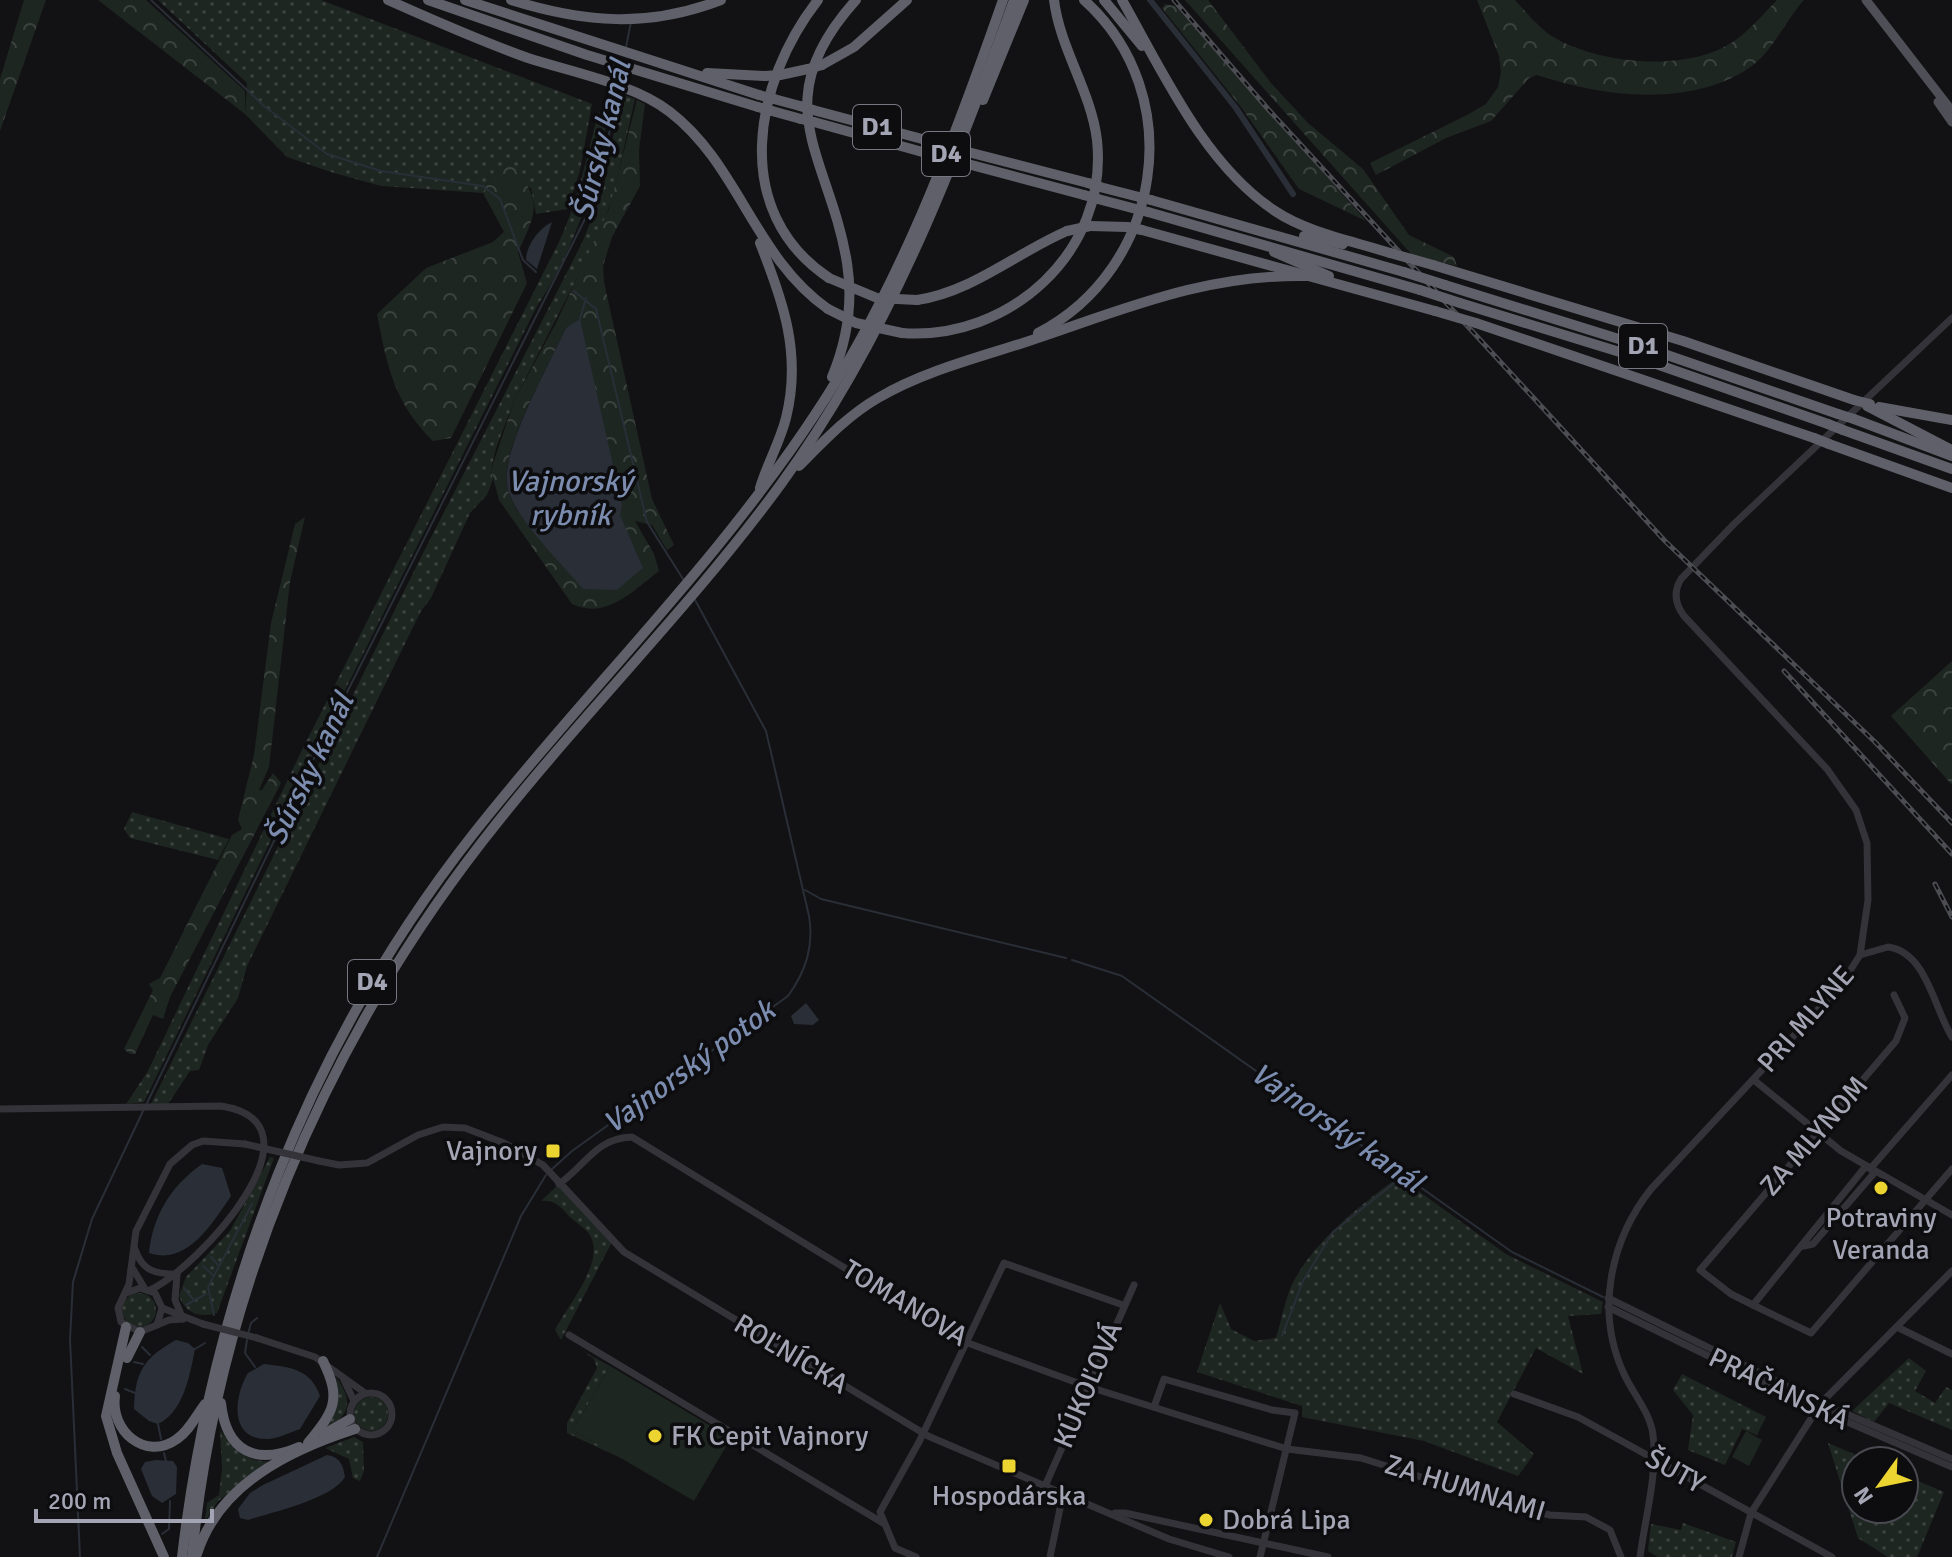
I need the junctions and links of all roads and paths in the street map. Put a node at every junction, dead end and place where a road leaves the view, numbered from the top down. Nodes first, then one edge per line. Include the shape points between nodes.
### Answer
1 (388, 0) edge
2 (428, 0) edge
3 (465, 0) edge
4 (511, 0) edge
5 (721, 0) edge
6 (818, 0) edge
7 (856, 0) edge
8 (907, 0) edge
9 (1003, 0) edge
10 (1014, 0) edge
11 (1024, 0) edge
12 (1054, 0) edge
13 (1084, 0) edge
14 (1104, 0) edge
15 (1122, 0) edge
16 (1866, 0) edge
17 (1893, 36) junction
18 (662, 65) junction
19 (1163, 72) junction
20 (1952, 111) edge
21 (970, 122) junction
22 (1952, 122) edge
23 (1137, 203) junction
24 (1227, 221) junction
25 (753, 226) junction
26 (1239, 237) junction
27 (1390, 253) junction
28 (1308, 276) junction
29 (1362, 291) junction
30 (1952, 318) edge
31 (1008, 348) junction
32 (1869, 405) junction
33 (817, 411) junction
34 (1952, 420) edge
35 (1952, 453) edge
36 (1952, 469) edge
37 (781, 484) junction
38 (1952, 488) edge
39 (757, 495) junction
40 (1860, 955) junction
41 (1894, 995) dead end
42 (1952, 1037) edge
43 (1952, 1075) edge
44 (1754, 1080) junction
45 (0, 1109) edge
46 (1817, 1133) junction
47 (1870, 1169) junction
48 (1952, 1169) edge
49 (559, 1184) junction
50 (1925, 1200) junction
51 (1952, 1215) edge
52 (133, 1243) junction
53 (133, 1269) junction
54 (1952, 1271) edge
55 (177, 1274) junction
56 (1134, 1285) dead end
57 (148, 1289) junction
58 (124, 1295) junction
59 (1608, 1302) junction
60 (1123, 1305) junction
61 (1753, 1305) junction
62 (162, 1306) junction
63 (183, 1319) junction
64 (157, 1325) junction
65 (126, 1327) junction
66 (1897, 1327) junction
67 (140, 1332) junction
68 (569, 1335) dead end
69 (965, 1342) junction
70 (1952, 1354) edge
71 (323, 1361) junction
72 (343, 1378) junction
73 (1086, 1386) junction
74 (220, 1393) junction
75 (365, 1393) junction
76 (1514, 1394) dead end
77 (208, 1399) junction
78 (354, 1401) junction
79 (1819, 1406) junction
80 (1154, 1407) junction
81 (352, 1424) junction
82 (923, 1433) junction
83 (308, 1443) junction
84 (1287, 1449) junction
85 (1652, 1458) junction
86 (1952, 1459) edge
87 (1952, 1467) edge
88 (1045, 1486) junction
89 (1063, 1494) junction
90 (1751, 1513) junction
91 (1112, 1514) junction
92 (1148, 1518) junction
93 (883, 1523) junction
94 (1145, 1529) junction
95 (1214, 1534) junction
96 (1264, 1545) junction
97 (895, 1548) junction
98 (1215, 1555) edge
99 (164, 1557) edge
100 (182, 1557) edge
101 (194, 1557) edge
102 (899, 1557) edge
103 (916, 1557) edge
104 (1050, 1557) edge
105 (1229, 1557) edge
106 (1260, 1557) edge
107 (1328, 1557) edge
108 (1621, 1557) edge
109 (1640, 1557) edge
110 (1739, 1557) edge
111 (1832, 1557) edge

1 - 25 highway via 475,39 654,101 707,148
2 - 23 highway, D1, bridge via 758,107 1098,199
3 - 18 highway, D1
4 - 5 highway via 593,20 640,21
6 - 28 highway, bridge via 788,43 765,100 763,163 785,234 829,278 865,294 917,300 940,296 1067,231 1090,226 1142,230
7 - 33 highway via 821,52 808,90 809,138 840,230 849,282 843,344
8 - 18 highway, bridge via 854,47 808,69 727,76
9 - 33 highway, D4 via 907,247
10 - 21 highway, D4
11 - 21 highway via 991,85
12 - 25 highway, bridge via 1096,137 1095,178 1078,235 1058,270 1039,288 992,318 955,331 871,328 828,309 799,286
13 - 31 highway via 1120,42 1141,89 1151,138 1144,206 1120,258 1093,293 1053,325
14 - 19 highway
15 - 19 highway
16 - 17 main road
17 - 20 main road
17 - 22 main road
18 - 23 highway, D1, bridge via 1088,183
19 - 27 highway via 1221,160 1276,212
21 - 37 highway, D4 via 888,307
23 - 24 highway, D1, bridge via 1151,200
23 - 26 highway, D1, bridge via 1148,212
24 - 27 highway
24 - 35 highway, D1, bridge via 1638,345
25 - 39 highway via 787,314 792,365 786,419
26 - 29 highway
26 - 36 highway, D1, bridge via 1636,357
27 - 32 highway, bridge via 1683,341
28 - 29 highway
28 - 31 highway via 1258,275 1199,285
29 - 38 highway, bridge via 1476,323
30 - 40 street, PRI MLYNE via 1734,524 1681,579 1676,591 1684,616 1827,769 1856,810 1867,843 1870,880
31 - 37 highway via 879,398 850,417
32 - 34 highway
32 - 35 highway
33 - 39 highway, D4
37 - 74 highway, D4 via 704,584 482,842 407,947 310,1125 278,1201 242,1306
39 - 77 highway, D4 via 697,573 472,835 361,1001 299,1121 257,1225
40 - 42 street via 1888,947 1910,957
40 - 44 street, PRI MLYNE via 1841,985
41 - 46 street, ZA MLYNOM via 1904,1028
43 - 47 street
44 - 46 street
44 - 59 street, PRI MLYNE via 1631,1216 1616,1255
45 - 55 street via 236,1108 258,1126 264,1146 259,1168 232,1218
46 - 47 street
46 - 61 street, ZA MLYNOM via 1700,1270
47 - 50 street
47 - 61 street via 1813,1244 1804,1246
48 - 50 street
49 - 52 street, ROĽNÍCKA, bridge via 546,1168 504,1143 454,1127 430,1130 354,1166 213,1140 192,1145 164,1174
49 - 69 street, TOMANOVA via 597,1146 632,1137
49 - 82 street, ROĽNÍCKA via 624,1252
50 - 51 street
50 - 61 street via 1811,1333
52 - 53 street
52 - 55 street via 153,1273
53 - 57 street
53 - 58 street
54 - 66 street
55 - 57 street
55 - 62 street via 165,1289
55 - 63 street via 175,1300
56 - 60 street, KÚKOĽOVÁ
57 - 58 street
57 - 62 street
58 - 65 street via 119,1315
59 - 79 street, PRAČANSKÁ
59 - 85 street, PRI MLYNE via 1619,1363 1653,1430
60 - 69 street via 1004,1263
60 - 73 street, KÚKOĽOVÁ
62 - 63 street
62 - 64 street
63 - 64 street
63 - 71 street, bridge
64 - 67 street
65 - 67 street
65 - 99 highway via 106,1416
66 - 70 street
66 - 79 street
67 - 77 highway via 113,1399 120,1428 129,1437 150,1447 175,1440
68 - 93 street
69 - 73 street, TOMANOVA
69 - 82 street
71 - 72 street
71 - 83 highway via 334,1383 334,1403
72 - 75 street
72 - 78 street
73 - 80 street, TOMANOVA
73 - 88 street, KÚKOĽOVÁ
74 - 83 highway via 227,1431 243,1450 267,1456
74 - 101 highway, D4
75 - 78 street
75 - 81 street via 385,1398 392,1418 379,1434 366,1435
76 - 85 street, ŠUTY via 1578,1417
77 - 100 highway, D4
78 - 81 street
79 - 86 street, PRAČANSKÁ
79 - 87 street, PRAČANSKÁ
79 - 90 street
80 - 84 street, TOMANOVA
80 - 84 street via 1164,1379 1295,1413
81 - 83 highway
81 - 101 highway via 246,1482 218,1510
82 - 88 street, ROĽNÍCKA
82 - 93 street via 884,1501
84 - 96 street
84 - 108 street, ZA HUMNAMI via 1361,1458 1516,1507 1586,1517 1610,1530
85 - 90 street, ŠUTY
85 - 109 street, PRI MLYNE
88 - 89 street, ROĽNÍCKA
89 - 91 street, ROĽNÍCKA
89 - 104 street
90 - 110 street
90 - 111 street, ŠUTY
91 - 92 street, ROĽNÍCKA
91 - 94 street, ROĽNÍCKA
92 - 94 street
92 - 95 street, ROĽNÍCKA
93 - 97 street
94 - 98 street, ROĽNÍCKA
95 - 96 street, ROĽNÍCKA
95 - 98 street
96 - 106 street
96 - 107 street, ROĽNÍCKA
97 - 102 street
97 - 103 street
98 - 105 street, ROĽNÍCKA

